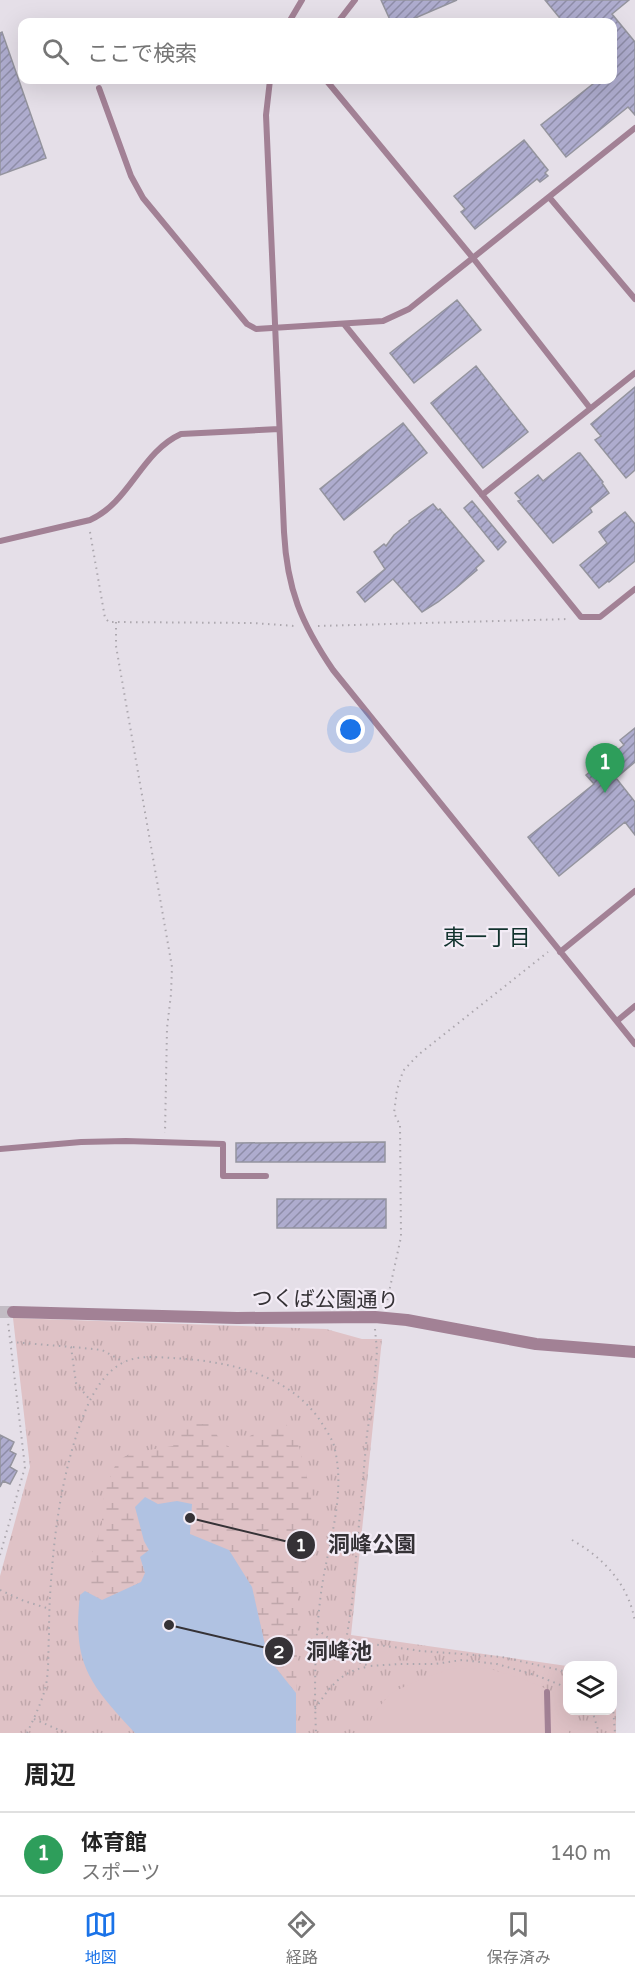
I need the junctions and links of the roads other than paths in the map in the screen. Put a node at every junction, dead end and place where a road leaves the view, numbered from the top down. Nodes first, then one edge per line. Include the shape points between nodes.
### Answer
1 (302, 0) edge
2 (356, 0) edge
3 (292, 18) edge
4 (341, 18) edge
5 (270, 84) edge
6 (329, 84) edge
7 (99, 88) dead end
8 (635, 128) edge
9 (549, 196) junction
10 (472, 258) junction
11 (635, 299) edge
12 (344, 324) junction
13 (275, 328) junction
14 (635, 373) edge
15 (590, 408) junction
16 (279, 429) junction
17 (482, 495) junction
18 (0, 541) edge
19 (635, 589) edge
20 (635, 891) edge
21 (557, 949) junction
22 (635, 1006) edge
23 (616, 1021) junction
24 (635, 1044) edge
25 (0, 1149) edge
26 (266, 1176) dead end
27 (10, 1314) tunnel mouth
28 (635, 1352) edge
29 (547, 1692) dead end
30 (548, 1733) edge

1 - 3 lane
2 - 4 lane
5 - 13 lane via 267,115
6 - 10 lane
7 - 13 lane via 143,198 247,324 256,329
8 - 9 lane
9 - 10 lane
9 - 11 lane
10 - 12 lane via 394,317
10 - 15 lane
12 - 13 lane
12 - 17 lane
13 - 16 lane
14 - 15 lane
15 - 17 lane
16 - 18 lane via 181,434 156,450 100,516
16 - 21 lane via 288,573 299,612 312,638 333,670
17 - 19 lane via 581,617 600,617
20 - 21 lane
21 - 23 lane
22 - 23 lane
23 - 24 lane
25 - 26 lane via 126,1140 223,1144 223,1176
27 - 28 street, つくば公園通り via 379,1318 536,1344
29 - 30 lane

